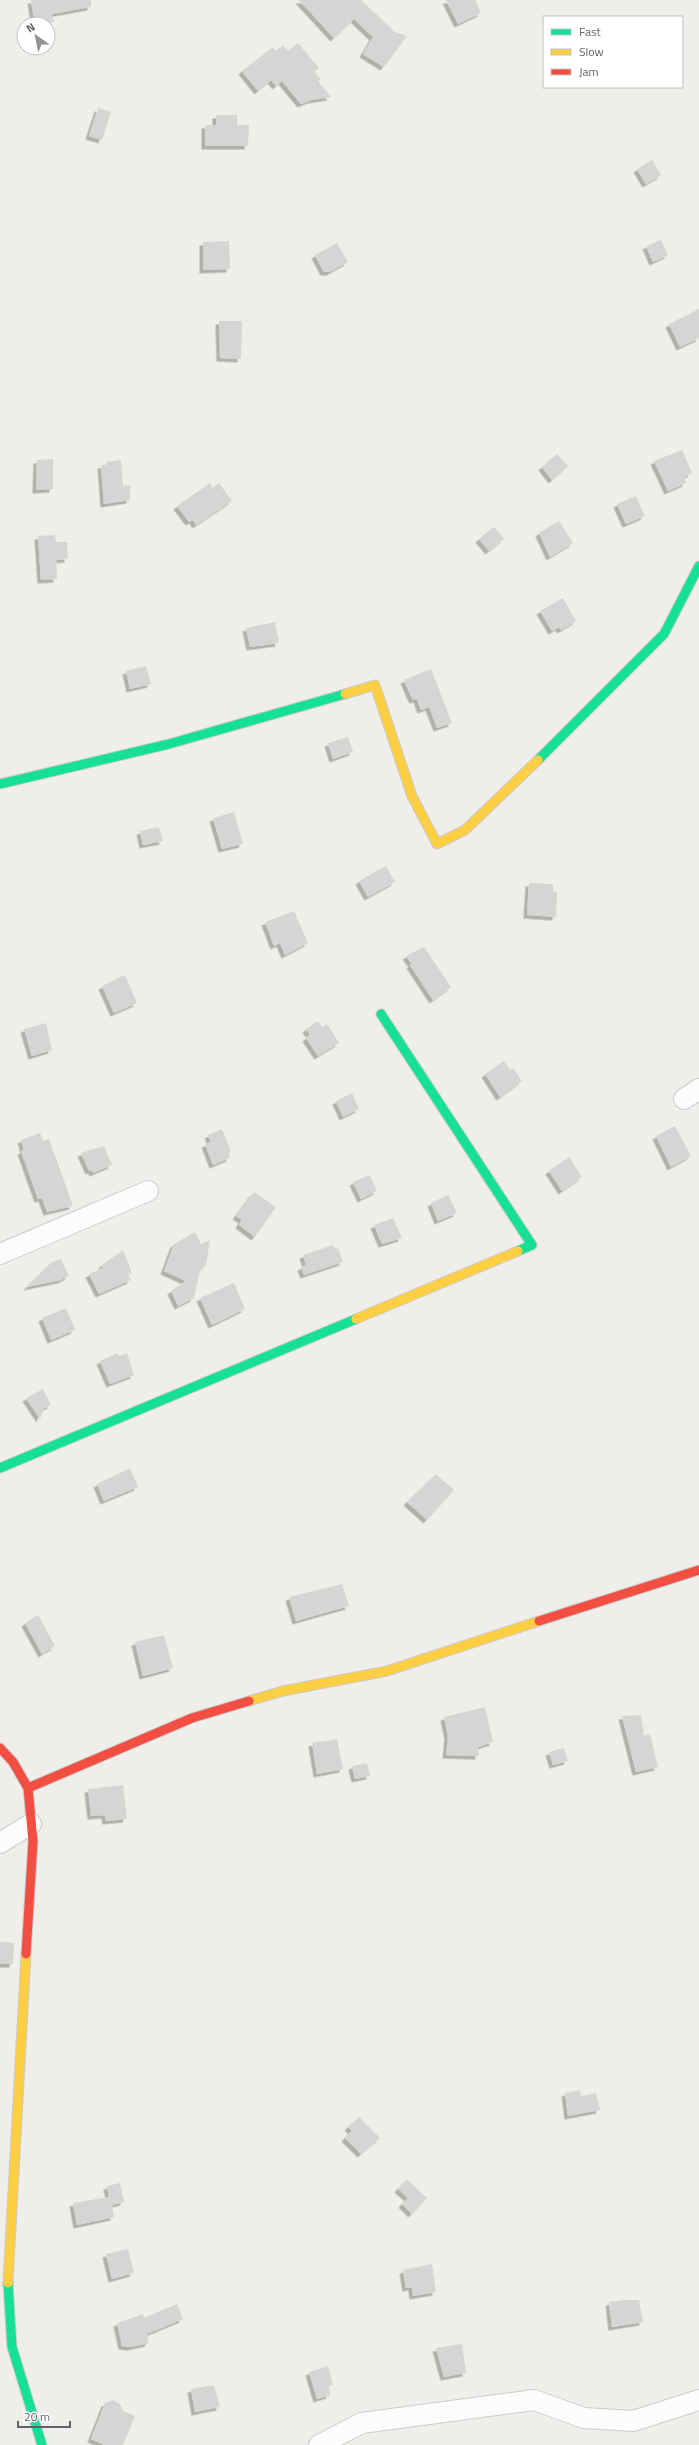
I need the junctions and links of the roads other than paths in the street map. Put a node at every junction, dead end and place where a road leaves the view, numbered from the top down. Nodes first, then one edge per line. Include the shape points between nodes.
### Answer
1 (699, 566) edge
2 (0, 784) edge
3 (381, 1014) dead end
4 (148, 1191) dead end
5 (0, 1254) edge
6 (0, 1468) edge
7 (699, 1570) edge
8 (0, 1748) edge
9 (28, 1788) junction
10 (31, 1824) junction
11 (0, 1843) edge
12 (699, 2400) edge
13 (42, 2445) edge
14 (319, 2445) edge

1 - 2 street via 664,634 575,725 465,830 438,844 412,796 376,685 169,744
3 - 6 street via 532,1245
4 - 5 street
7 - 9 street via 510,1630 440,1656 387,1671 284,1691 192,1718
8 - 9 street via 13,1762
9 - 10 street
10 - 11 street
10 - 13 street via 33,1841 7,2294 12,2347
12 - 14 street via 633,2421 584,2418 534,2400 362,2423

